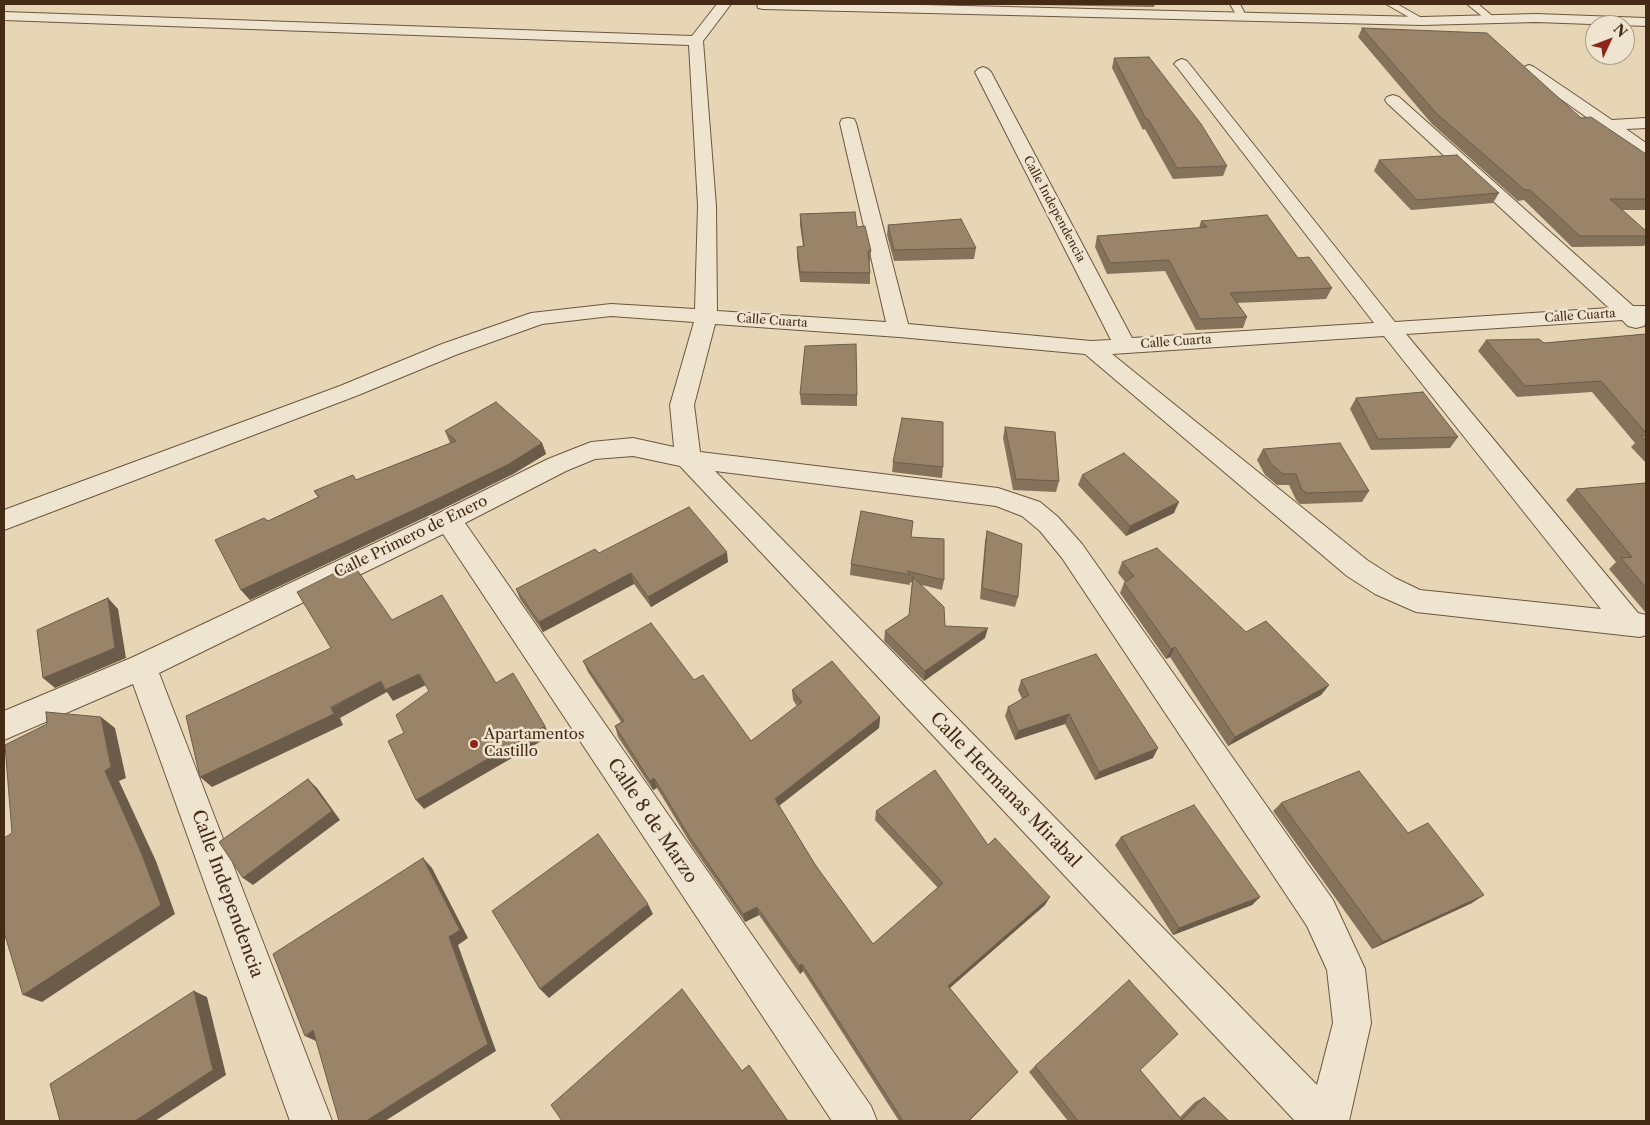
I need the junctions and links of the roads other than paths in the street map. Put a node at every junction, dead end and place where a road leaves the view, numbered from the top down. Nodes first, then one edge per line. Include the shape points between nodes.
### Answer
1 (724, 4) edge
2 (1391, 4) edge
3 (1472, 4) edge
4 (763, 5) edge
5 (861, 5) edge
6 (995, 7) edge
7 (1238, 10) edge
8 (4, 16) edge
9 (1491, 19) junction
10 (1422, 21) junction
11 (1646, 22) edge
12 (696, 41) junction
13 (1182, 64) dead end
14 (1529, 70) edge
15 (983, 72) dead end
16 (1393, 100) dead end
17 (848, 123) dead end
18 (1646, 123) edge
19 (1609, 125) junction
20 (1646, 151) edge
21 (1637, 312) edge
22 (706, 317) junction
23 (1389, 328) junction
24 (899, 330) junction
25 (1646, 331) edge
26 (1125, 346) junction
27 (1091, 348) junction
28 (688, 459) junction
29 (4, 520) edge
30 (448, 520) junction
31 (1638, 625) edge
32 (142, 667) junction
33 (4, 726) edge
34 (311, 1121) edge
35 (856, 1121) edge
36 (1322, 1121) edge
37 (1328, 1121) edge

1 - 12 street
2 - 10 lane
3 - 9 lane
4 - 5 street
5 - 6 street
6 - 7 street
7 - 10 street
8 - 12 street
9 - 10 street
9 - 11 street
12 - 22 street via 707,206
13 - 23 street
14 - 19 street
15 - 26 street, Calle Independencia
16 - 21 street
17 - 24 street
18 - 19 street
19 - 20 street
21 - 23 street, Calle Cuarta
21 - 25 street
22 - 24 street, Calle Cuarta
22 - 28 street via 682,405
22 - 29 street, Calle Cuarta via 611,310 539,318
23 - 26 street, Calle Cuarta
23 - 31 street
24 - 27 street, Calle Cuarta
26 - 27 street, Calle Cuarta
27 - 31 street via 1357,568 1385,586 1416,600
28 - 30 street, Calle Primero de Enero via 633,447 591,451
28 - 36 street, Calle Hermanas Mirabal
28 - 37 street, Calle Primero de Enero via 998,497 1031,509 1049,524 1072,551 1320,913 1346,968 1352,1023
30 - 32 street, Calle Primero de Enero
30 - 35 street, Calle 8 de Marzo
32 - 33 street, Calle Primero de Enero
32 - 34 street, Calle Independencia

